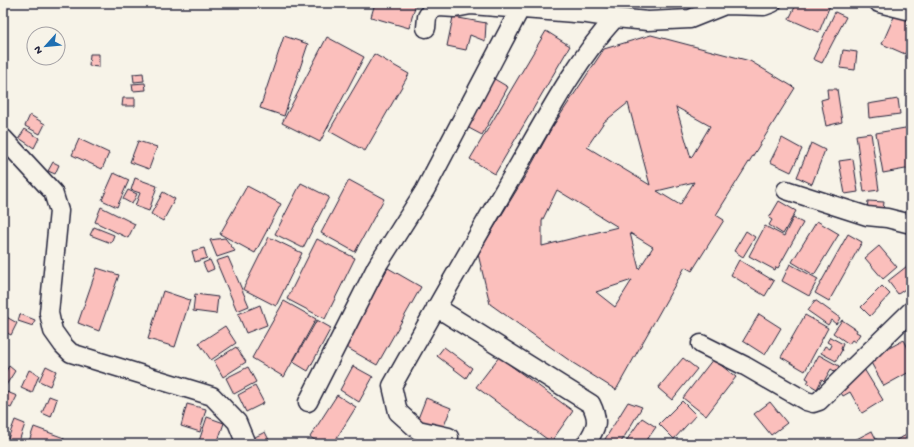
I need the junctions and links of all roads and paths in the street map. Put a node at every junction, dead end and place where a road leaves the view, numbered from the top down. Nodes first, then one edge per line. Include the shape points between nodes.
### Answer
1 (772, 3) edge
2 (879, 3) edge
3 (520, 9) junction
4 (911, 11) edge
5 (615, 18) junction
6 (426, 28) dead end
7 (3, 138) edge
8 (786, 190) dead end
9 (911, 224) edge
10 (436, 307) junction
11 (911, 311) edge
12 (701, 344) dead end
13 (308, 402) dead end
14 (449, 437) dead end
15 (246, 444) edge
16 (586, 444) edge

1 - 5 street via 764,6 725,5 690,19 648,21
2 - 4 street
3 - 5 street
3 - 6 street via 471,5 439,7 432,10 427,17
3 - 13 street via 425,190 377,266
5 - 10 street via 566,84
7 - 15 street via 53,192 59,211 49,313 53,331 63,345 71,353 212,396 237,422
8 - 9 street via 867,216
10 - 14 street via 392,386 398,412 418,430
10 - 16 street via 591,404 597,415 596,427
11 - 12 street via 819,401 813,403

